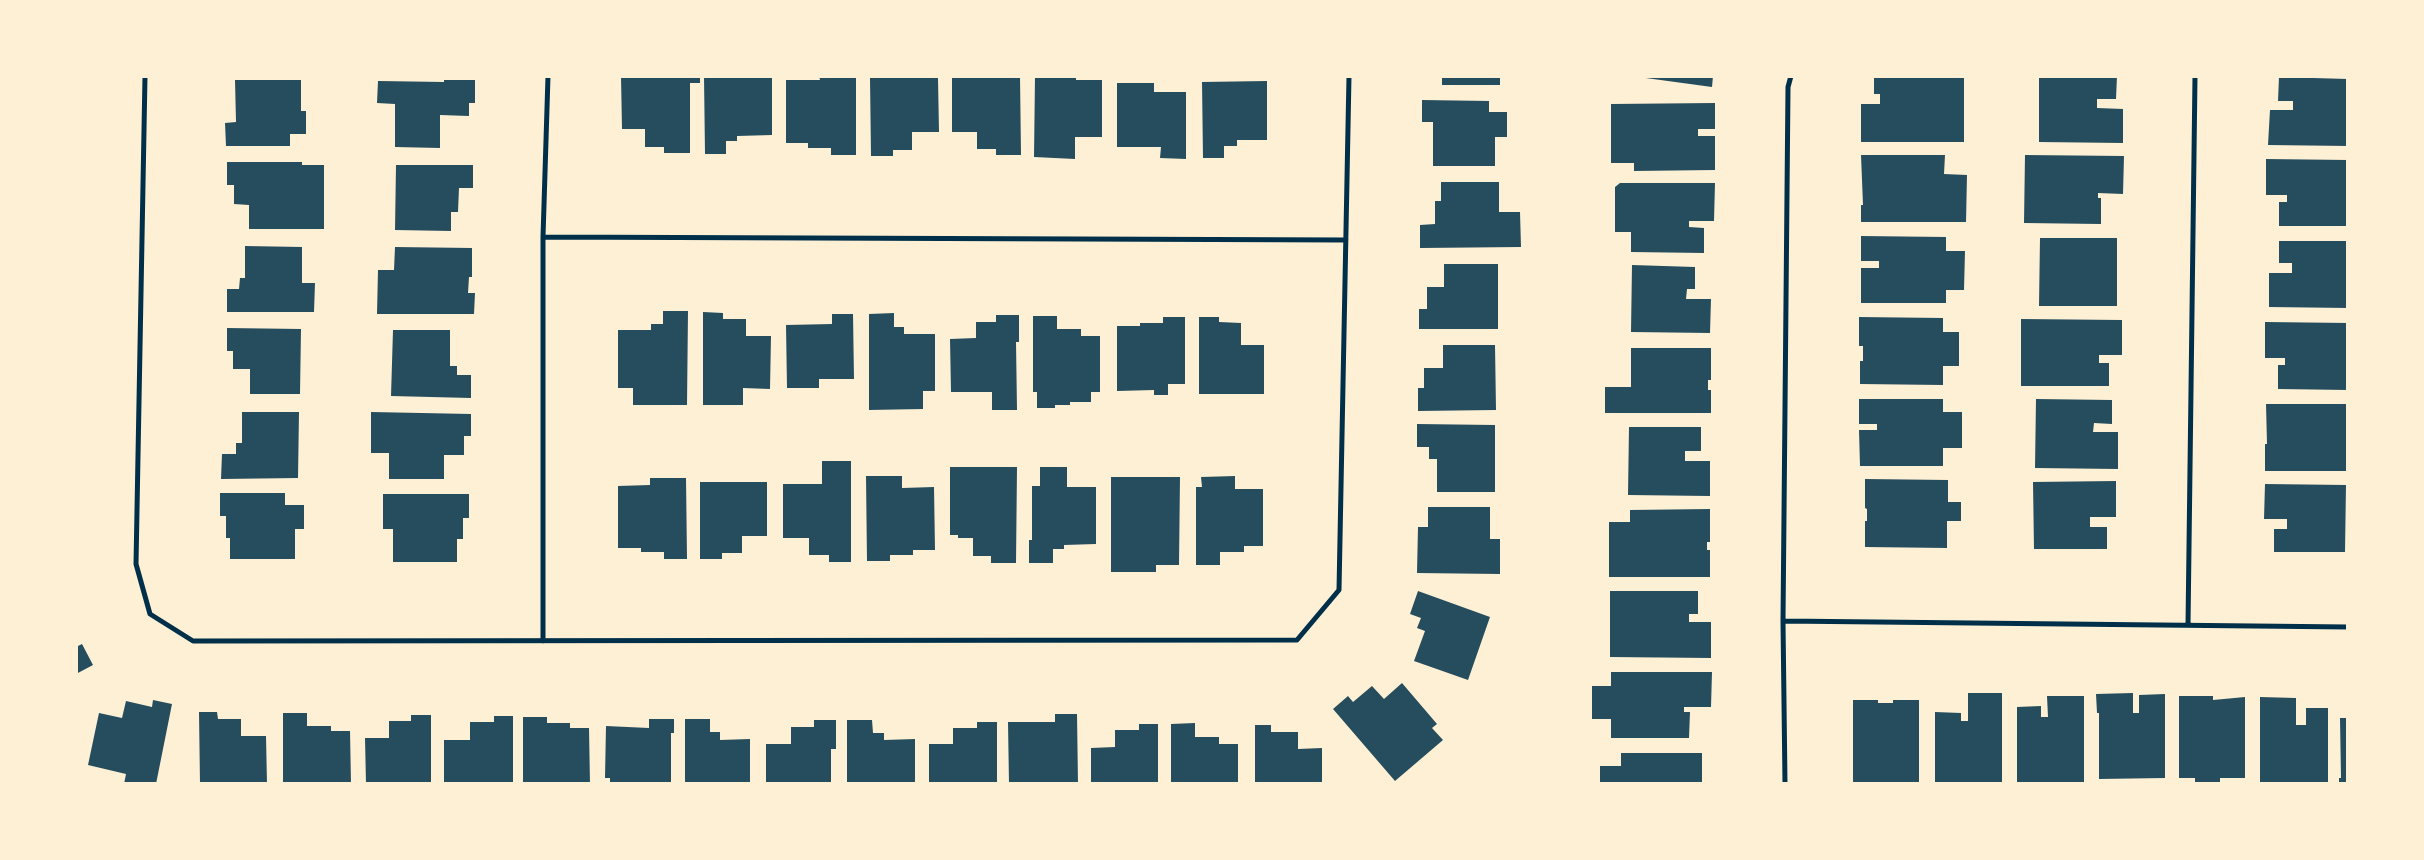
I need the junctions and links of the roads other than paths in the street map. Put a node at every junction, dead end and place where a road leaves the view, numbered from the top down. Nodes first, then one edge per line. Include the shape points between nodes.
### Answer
1 (145, 76) edge
2 (548, 76) edge
3 (1349, 76) edge
4 (1791, 76) edge
5 (2195, 76) edge
6 (543, 237) junction
7 (1346, 240) junction
8 (1783, 621) junction
9 (2188, 625) junction
10 (2348, 627) edge
11 (543, 641) junction
12 (1785, 784) edge

1 - 11 street via 136,564 150,614 192,641
2 - 6 street
3 - 7 street
4 - 8 street via 1788,87
5 - 9 street
6 - 7 street
6 - 11 street
7 - 11 street via 1339,590 1297,640
8 - 9 street
8 - 12 street
9 - 10 street

